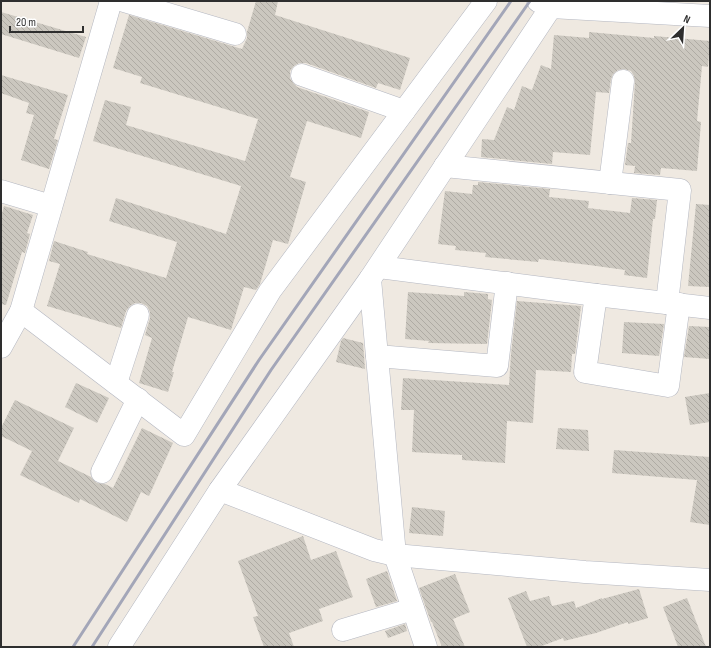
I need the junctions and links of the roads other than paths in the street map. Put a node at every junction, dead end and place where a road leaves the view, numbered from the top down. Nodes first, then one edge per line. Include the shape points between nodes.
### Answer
1 (111, 1) edge
2 (124, 1) edge
3 (486, 1) edge
4 (556, 4) edge
5 (710, 16) edge
6 (236, 34) dead end
7 (302, 75) dead end
8 (623, 81) dead end
9 (404, 111) junction
10 (446, 166) junction
11 (610, 183) junction
12 (1, 191) edge
13 (51, 206) junction
14 (374, 273) junction
15 (506, 283) junction
16 (596, 295) junction
17 (673, 304) junction
18 (710, 308) edge
19 (21, 311) junction
20 (138, 315) dead end
21 (1, 347) edge
22 (377, 356) junction
23 (116, 383) junction
24 (138, 400) junction
25 (102, 472) dead end
26 (220, 490) junction
27 (396, 555) junction
28 (710, 580) edge
29 (413, 609) junction
30 (343, 630) dead end
31 (119, 647) edge
32 (426, 647) edge

1 - 13 street
2 - 6 street
3 - 9 street
4 - 5 street
4 - 10 street
7 - 9 street
8 - 11 street
9 - 24 street via 270,291 184,435
10 - 11 street
10 - 14 street
11 - 17 street via 680,190
12 - 13 street
13 - 19 street
14 - 15 street
14 - 22 street
14 - 26 street
15 - 16 street
15 - 22 street via 497,366
16 - 17 street
16 - 17 street via 585,372 668,386
17 - 18 street
19 - 21 street
19 - 23 street
20 - 23 street
22 - 27 street
23 - 24 street
24 - 25 street
26 - 27 street via 374,550
26 - 31 street
27 - 28 street
27 - 29 street
29 - 30 street
29 - 32 street

